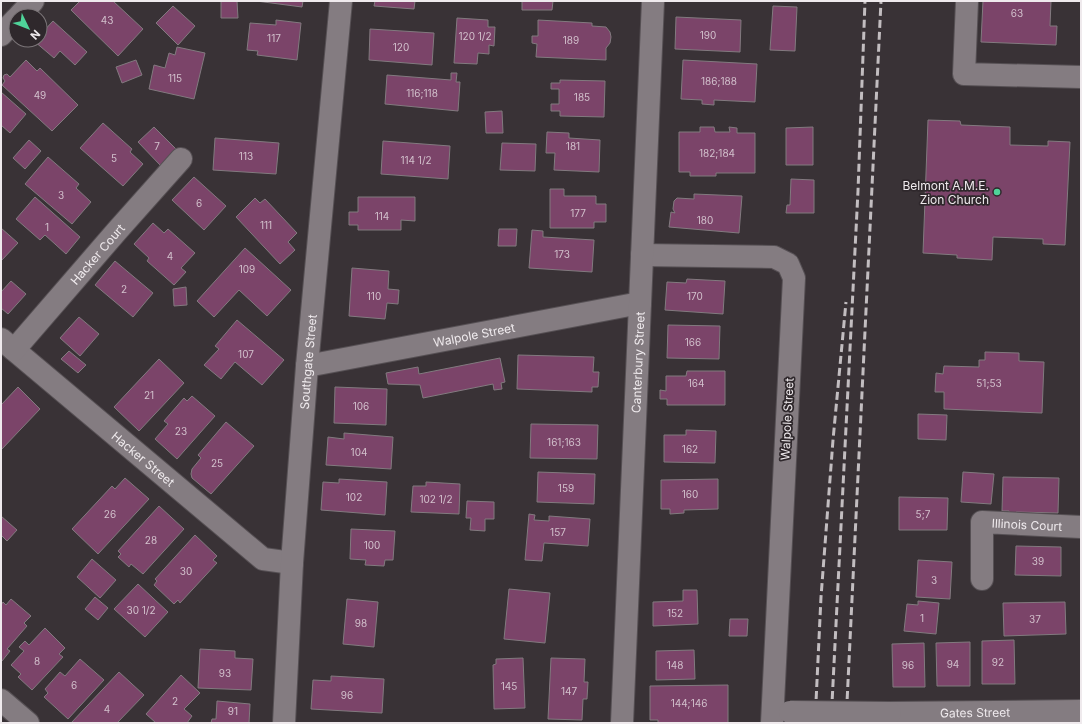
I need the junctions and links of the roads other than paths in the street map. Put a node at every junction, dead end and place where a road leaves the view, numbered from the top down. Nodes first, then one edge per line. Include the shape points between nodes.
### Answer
1 (341, 1) edge
2 (653, 1) edge
3 (967, 1) edge
4 (8, 28) edge
5 (1, 35) edge
6 (1081, 77) edge
7 (180, 159) dead end
8 (642, 255) junction
9 (640, 303) junction
10 (7, 344) edge
11 (308, 366) junction
12 (1081, 526) edge
13 (292, 563) junction
14 (982, 579) dead end
15 (1, 700) edge
16 (1081, 711) edge
17 (778, 717) edge
18 (28, 723) edge
19 (284, 723) edge
20 (622, 723) edge

1 - 11 street, Southgate Street
2 - 8 street, Canterbury Street
3 - 6 street via 964,74
4 - 5 street
7 - 10 street, Hacker Court via 116,232
8 - 9 street, Canterbury Street
8 - 17 street, Walpole Street via 774,257 788,264 794,278
9 - 11 street, Walpole Street
9 - 20 street, Canterbury Street
10 - 13 street, Hacker Street via 263,560
11 - 13 street, Southgate Street
12 - 14 street, Illinois Court via 982,522
13 - 19 street, Southgate Street
15 - 18 street
16 - 17 street, Gates Street, bridge

